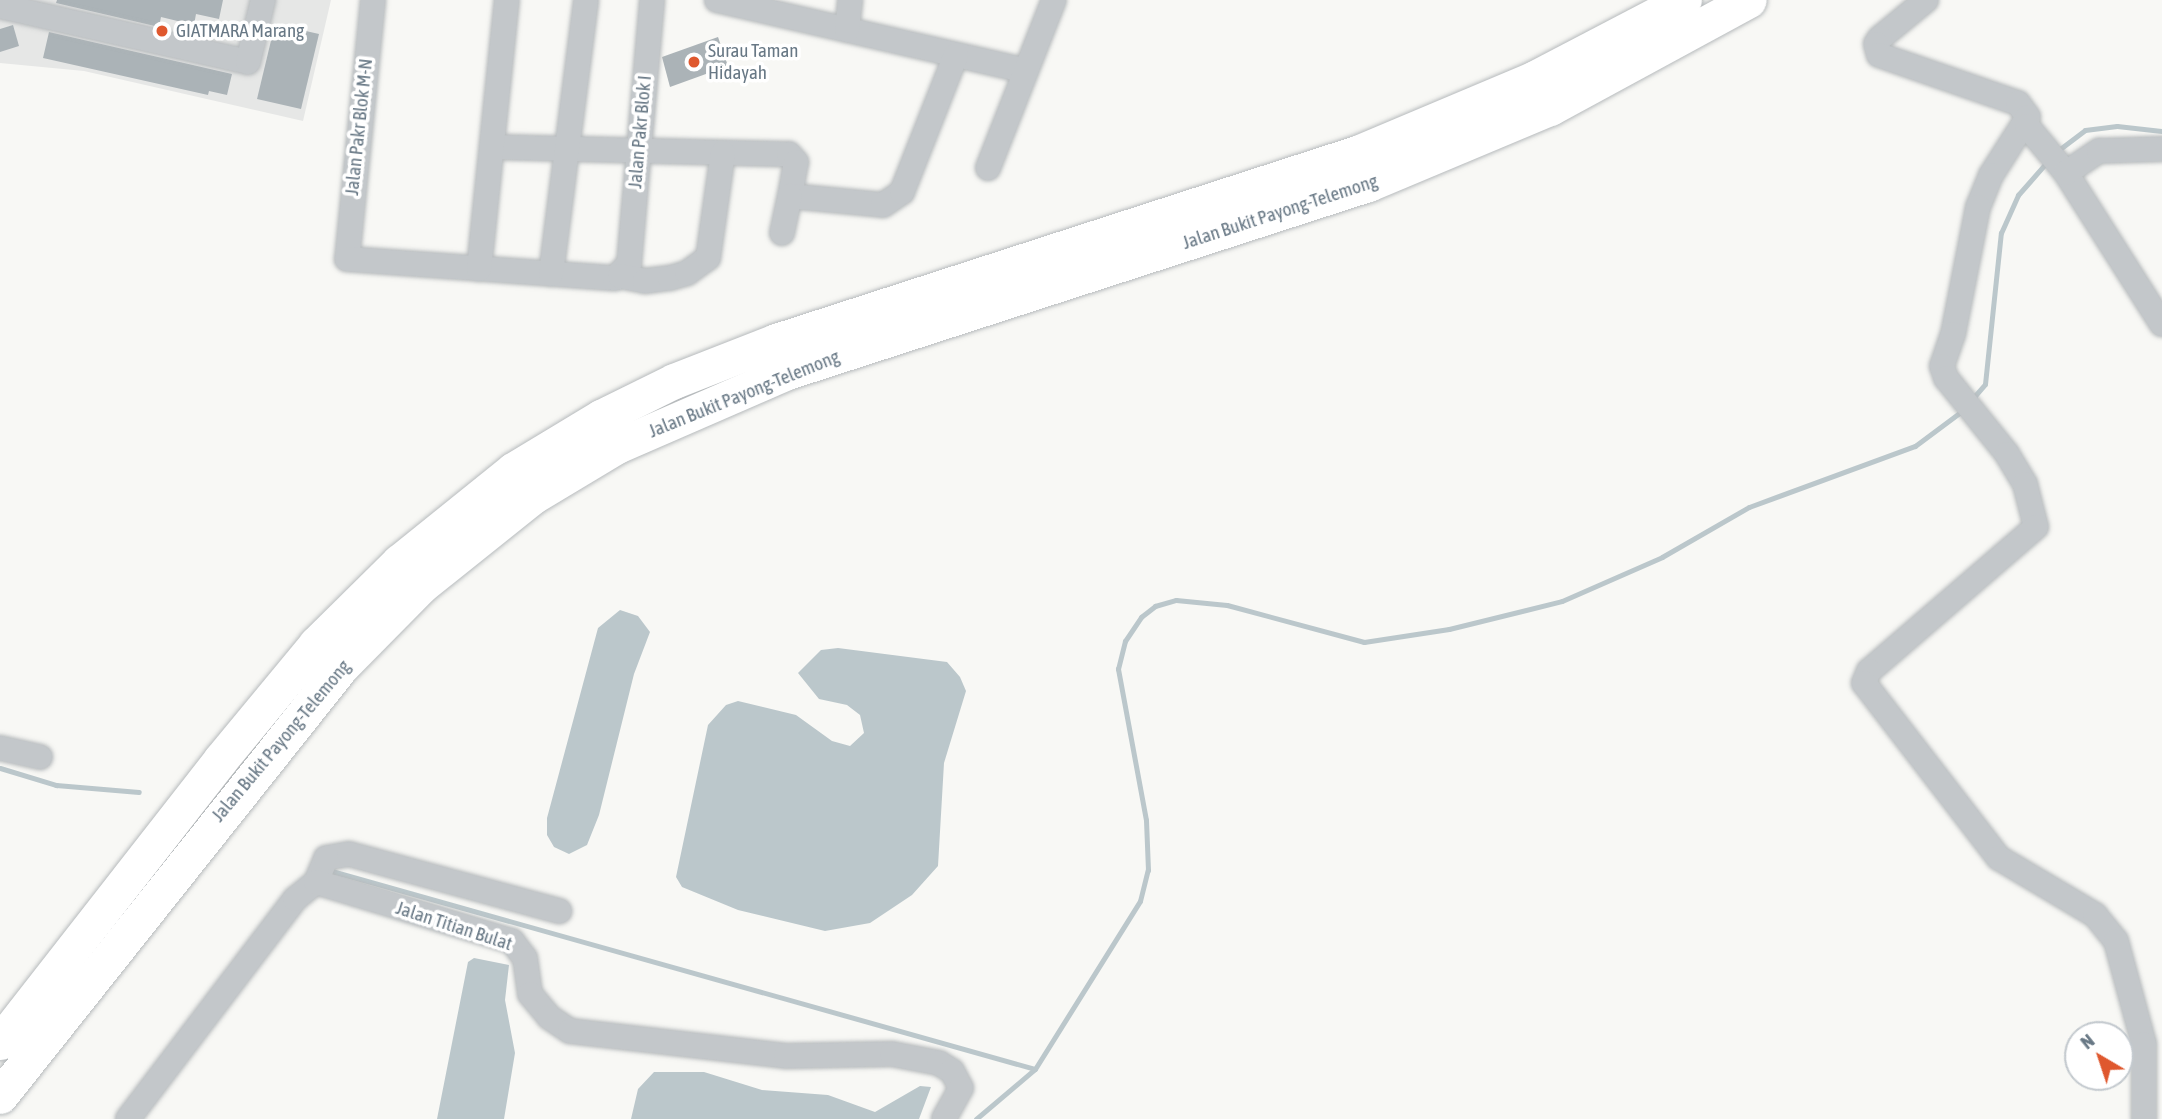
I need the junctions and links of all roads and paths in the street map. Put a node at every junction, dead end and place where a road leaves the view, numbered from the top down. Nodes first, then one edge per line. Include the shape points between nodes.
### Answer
1 (263, 0) edge
2 (373, 0) edge
3 (507, 0) edge
4 (586, 0) edge
5 (652, 0) edge
6 (717, 0) edge
7 (850, 0) edge
8 (1684, 0) edge
9 (1749, 0) edge
10 (1926, 0) edge
11 (1048, 1) edge
12 (0, 6) edge
13 (780, 7) edge
14 (847, 30) junction
15 (956, 55) junction
16 (1026, 71) junction
17 (2032, 130) junction
18 (492, 147) junction
19 (567, 149) junction
20 (2162, 149) edge
21 (639, 150) junction
22 (723, 153) junction
23 (988, 168) dead end
24 (2064, 171) junction
25 (790, 196) junction
26 (782, 233) dead end
27 (479, 269) junction
28 (625, 270) junction
29 (551, 274) junction
30 (2162, 324) edge
31 (0, 748) edge
32 (40, 757) dead end
33 (316, 882) junction
34 (559, 911) dead end
35 (0, 1042) edge
36 (0, 1096) edge
37 (2150, 1100) edge
38 (128, 1119) edge
39 (944, 1119) edge

1 - 12 street via 248,62
2 - 27 street, Jalan Pakr Blok M-N via 346,254 351,261
3 - 18 street
4 - 19 street
5 - 21 street, Jalan Pakr Blok I
6 - 13 street
7 - 14 street
8 - 35 highway, Jalan Bukit Payong-Telemong via 1535,78 1357,153 776,341 674,381 601,417 513,470 398,562 316,644
9 - 36 highway, Jalan Bukit Payong-Telemong via 1550,108 1368,184 787,372 617,446 532,497 421,586 341,667
10 - 17 street via 1880,38 1876,44 1879,55 2018,103 2026,109
11 - 16 street
13 - 14 street
14 - 15 street
15 - 16 street
15 - 25 street via 902,192 894,200 872,207
16 - 23 street
17 - 24 street
17 - 37 street via 1991,175 1978,207 1953,334 1942,366 1956,392 1983,422 2025,484 2036,527 1870,671 1864,684 1998,858 2095,915 2116,941 2144,1044
18 - 19 street
18 - 27 street
19 - 21 street
19 - 29 street
20 - 24 street via 2099,151
21 - 22 street
21 - 28 street, Jalan Pakr Blok I
22 - 25 street via 792,155 796,162
22 - 28 street via 708,258 670,278 645,281
24 - 30 street
25 - 26 street
27 - 29 street
28 - 29 street
31 - 32 street
33 - 34 street via 326,858 349,854
33 - 38 street via 295,899
33 - 39 street, Jalan Titian Bulat via 512,941 525,958 530,994 549,1017 570,1031 786,1056 892,1054 939,1063 952,1071 961,1088

